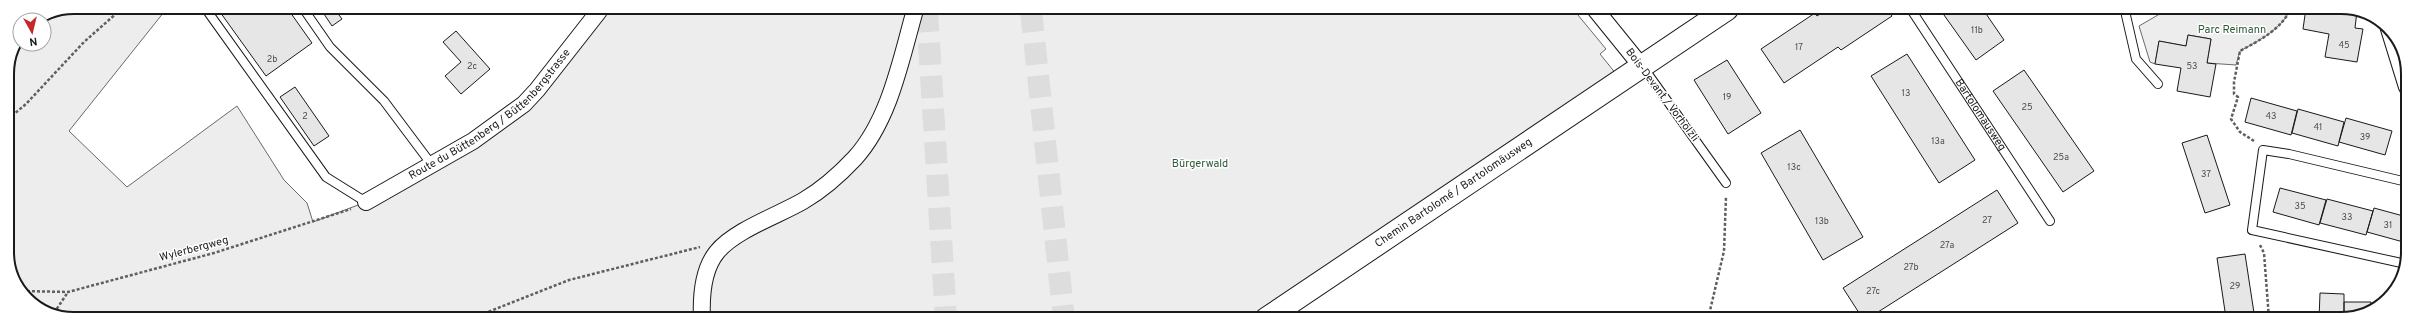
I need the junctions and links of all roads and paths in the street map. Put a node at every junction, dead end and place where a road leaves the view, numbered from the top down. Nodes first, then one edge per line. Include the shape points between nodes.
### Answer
1 (116, 14) edge
2 (209, 14) edge
3 (306, 14) edge
4 (597, 14) edge
5 (914, 14) edge
6 (1599, 14) edge
7 (1720, 14) edge
8 (1914, 14) edge
9 (2126, 14) edge
10 (2288, 14) edge
11 (2395, 47) edge
12 (2400, 65) edge
13 (1642, 67) junction
14 (2158, 84) dead end
15 (14, 114) edge
16 (2263, 150) junction
17 (432, 165) junction
18 (2401, 181) edge
19 (1726, 183) joint
20 (366, 202) junction
21 (2050, 221) dead end
22 (2252, 230) junction
23 (717, 252) junction
24 (2400, 263) edge
25 (28, 291) edge
26 (68, 292) junction
27 (56, 309) edge
28 (488, 312) edge
29 (702, 312) edge
30 (1276, 312) edge
31 (1710, 312) edge
32 (2268, 312) edge

1 - 15 path via 84,42
2 - 20 lane via 326,177
3 - 17 lane via 330,47 384,101
4 - 17 street, Route du Büttenberg / Büttenbergstrasse via 524,104 473,141
5 - 23 street via 876,128 855,158 833,180 805,200 757,224
6 - 13 street, Bois-Devant / Vorhölzli
7 - 13 street
8 - 21 lane, Bartolomäusweg
9 - 14 lane via 2136,59
10 - 16 path via 2286,20 2261,40 2240,51 2234,82 2234,94 2238,96 2232,119 2240,132
11 - 12 street
13 - 19 lane, Bois-Devant / Vorhölzli
13 - 30 street, Chemin Bartolomé / Bartolomäusweg
16 - 18 lane
16 - 22 lane
17 - 20 street, Route du Büttenberg / Büttenbergstrasse
19 - 31 path via 1724,251
20 - 26 path, Wylerbergweg via 313,222 214,253
22 - 24 lane
22 - 32 path via 2264,253
23 - 28 path via 698,246 569,280
23 - 29 street via 705,278
25 - 26 path, Wylerbergweg
26 - 27 path

